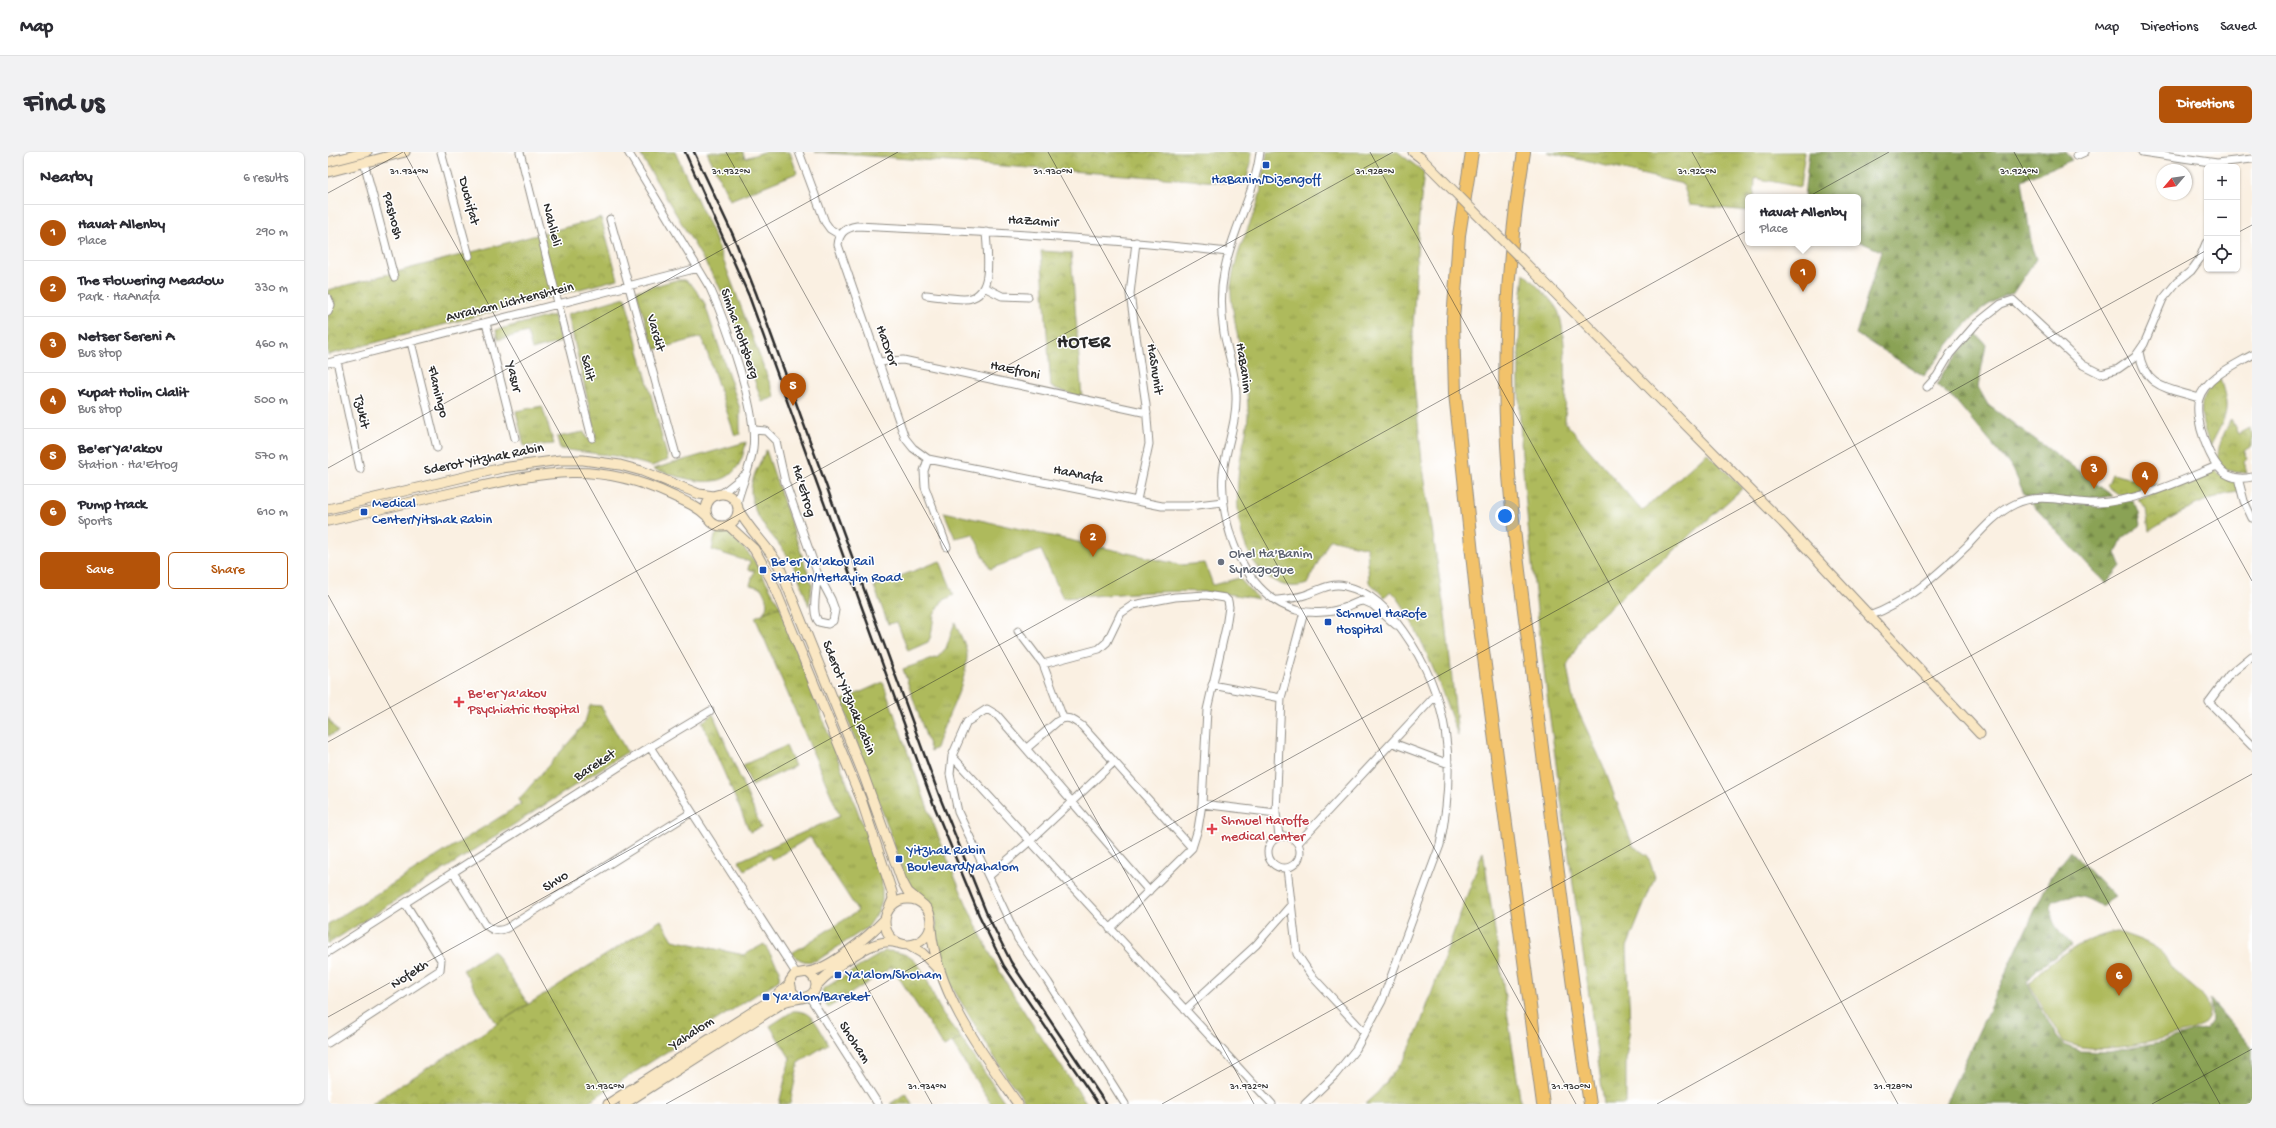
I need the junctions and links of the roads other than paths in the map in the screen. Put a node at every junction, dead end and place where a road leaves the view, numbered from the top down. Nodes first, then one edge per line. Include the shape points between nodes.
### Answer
1 (367, 152) edge
2 (404, 152) edge
3 (441, 152) edge
4 (520, 152) edge
5 (628, 152) edge
6 (799, 152) edge
7 (1260, 152) edge
8 (1472, 152) edge
9 (1524, 152) edge
10 (2085, 152) edge
11 (2142, 152) edge
12 (1417, 155) edge
13 (2076, 156) dead end
14 (333, 158) edge
15 (2252, 159) edge
16 (364, 162) junction
17 (328, 172) edge
18 (610, 220) dead end
19 (986, 232) junction
20 (840, 235) junction
21 (1136, 242) junction
22 (2204, 248) edge
23 (1228, 252) junction
24 (469, 256) dead end
25 (698, 268) junction
26 (394, 277) dead end
27 (628, 286) junction
28 (984, 287) junction
29 (926, 295) dead end
30 (1028, 297) dead end
31 (328, 298) edge
32 (558, 304) junction
33 (328, 312) edge
34 (486, 323) junction
35 (411, 342) junction
36 (2139, 352) junction
37 (2252, 355) edge
38 (337, 361) junction
39 (878, 362) junction
40 (328, 363) edge
41 (1927, 388) dead end
42 (2199, 398) junction
43 (1147, 413) junction
44 (754, 430) junction
45 (515, 438) dead end
46 (592, 438) dead end
47 (437, 448) dead end
48 (676, 454) dead end
49 (928, 459) junction
50 (2217, 466) junction
51 (360, 469) dead end
52 (746, 473) junction
53 (2252, 477) edge
54 (2238, 478) junction
55 (718, 495) junction
56 (1138, 500) junction
57 (1223, 502) junction
58 (738, 507) junction
59 (328, 509) edge
60 (708, 516) junction
61 (2252, 518) edge
62 (328, 520) edge
63 (728, 525) junction
64 (947, 547) dead end
65 (817, 572) junction
66 (1278, 600) junction
67 (1380, 607) junction
68 (1304, 612) junction
69 (1869, 616) junction
70 (1018, 630) dead end
71 (2252, 656) edge
72 (1043, 664) junction
73 (1212, 685) junction
74 (1436, 695) junction
75 (1281, 698) junction
76 (710, 711) dead end
77 (1063, 718) junction
78 (1980, 734) dead end
79 (1393, 743) junction
80 (2252, 746) edge
81 (650, 747) junction
82 (1027, 748) junction
83 (952, 756) junction
84 (1114, 762) junction
85 (1449, 764) junction
86 (1072, 802) junction
87 (1202, 804) junction
88 (692, 812) junction
89 (1276, 813) junction
90 (1279, 836) junction
91 (1030, 841) junction
92 (1298, 843) junction
93 (1192, 848) junction
94 (1287, 868) junction
95 (453, 872) junction
96 (989, 876) junction
97 (1148, 891) junction
98 (920, 902) junction
99 (405, 903) junction
100 (1290, 905) junction
101 (889, 908) junction
102 (885, 919) junction
103 (931, 928) junction
104 (1110, 929) junction
105 (898, 943) junction
106 (908, 946) junction
107 (328, 952) edge
108 (807, 972) junction
109 (942, 973) junction
110 (796, 974) junction
111 (790, 984) junction
112 (816, 986) junction
113 (809, 996) junction
114 (799, 998) junction
115 (1185, 1010) junction
116 (1365, 1032) junction
117 (328, 1043) edge
118 (608, 1104) edge
119 (624, 1104) edge
120 (878, 1104) edge
121 (1018, 1104) edge
122 (1126, 1104) edge
123 (1272, 1104) edge
124 (1305, 1104) edge
125 (1543, 1104) edge
126 (1590, 1104) edge

1 - 14 main road
2 - 16 main road
3 - 24 street, Duchifat
4 - 32 street, Nahlieli
5 - 25 street, Simha Holtsberg
6 - 20 street via 825,222 830,229
7 - 23 street, HaBanim via 1258,171
8 - 125 highway via 1461,219 1453,320 1455,401 1479,620
9 - 126 highway via 1512,243 1507,316 1508,453 1525,614
10 - 13 street
11 - 15 street via 2217,163
12 - 69 main road, bridge via 1713,450
16 - 17 main road
16 - 26 street, Pashosh
18 - 27 street, Vardit
19 - 20 street, HaZamir via 857,226 847,228
19 - 21 street, HaZamir
19 - 28 street via 988,279
20 - 39 street, HaDror via 839,254
21 - 23 street, HaZamir
21 - 43 street, HaSnunit via 1130,294
22 - 36 street via 2192,271 2176,282 2163,299
23 - 57 street, HaBanim via 1221,298 1224,334 1236,396 1224,472
25 - 27 street, Avraham Lichtenshtein
25 - 44 street, Simha Holtsberg via 720,309
27 - 32 street, Avraham Lichtenshtein
27 - 48 street, Vardit
28 - 29 street via 978,294 965,300
28 - 30 street via 1002,296
31 - 33 street via 331,305
32 - 34 street, Avraham Lichtenshtein
32 - 46 street, Salit
34 - 35 street, Avraham Lichtenshtein
34 - 45 street, Yasur
35 - 38 street, Avraham Lichtenshtein
35 - 47 street, Flamingo
36 - 41 street via 2131,361 2118,368 2101,374 2094,372 2045,332 2012,300 1976,324 1965,335
36 - 42 street via 2144,372 2154,383
37 - 42 street via 2208,384
38 - 40 street, Avraham Lichtenshtein
38 - 51 street, Tzukit
39 - 43 street, HaEfroni via 903,360
39 - 49 street, HaDror via 905,438
42 - 50 street via 2202,431
43 - 56 street, HaSnunit via 1149,444
44 - 52 street, Simha Holtsberg via 753,449
44 - 65 street, Ha'Etrog via 766,431 776,441 785,482
49 - 56 street, HaAnafa
49 - 64 street via 924,471 925,487
50 - 54 street via 2227,475
50 - 69 street via 2179,482 2100,503 2042,497 2024,500 1994,519 1935,575 1894,604
52 - 55 street, Simha Holtsberg via 731,488
52 - 58 street, Simha Holtsberg
53 - 54 street
54 - 61 street
55 - 58 main road via 730,496
55 - 59 main road, Sderot Yitzhak Rabin via 699,494 620,465 597,461 560,460 502,468
55 - 60 main road via 707,504
56 - 57 street, HaAnafa via 1162,506
57 - 66 street, HaBanim via 1231,533 1249,573 1258,586
58 - 63 main road via 735,520
58 - 98 main road, Sderot Yitzhak Rabin via 780,568 864,776 902,881 908,892
60 - 62 main road, Sderot Yitzhak Rabin via 692,505 639,482 602,474 564,472 524,477
60 - 63 main road via 717,525
63 - 101 main road, Sderot Yitzhak Rabin via 754,549 772,579 861,799 892,892 893,899
65 - 65 street, Ha'Etrog via 814,614 819,622 828,624 833,621 835,610
66 - 67 street via 1344,585 1360,591
66 - 68 street, HaBanim
67 - 68 street, HaBanim via 1359,601 1342,609
67 - 74 street via 1415,648
68 - 75 street
69 - 78 main road
70 - 72 street
71 - 80 street via 2228,675 2209,702
72 - 73 street via 1099,649 1107,642 1122,613 1133,606 1175,597 1225,598 1229,607
72 - 77 street
73 - 75 street
73 - 87 street via 1207,710
74 - 79 street
74 - 85 street via 1443,712
75 - 89 street
76 - 81 street, Bareket
77 - 82 street
77 - 84 street via 1071,718 1082,726
79 - 85 street
79 - 92 street
81 - 88 street
81 - 95 street, Bareket
82 - 83 street via 997,715 987,709 968,722
82 - 86 street
83 - 91 street
83 - 96 street via 950,774 958,812
84 - 86 street
84 - 93 street
85 - 116 street via 1445,820 1440,845 1397,964 1382,1001
86 - 91 street
86 - 97 street
87 - 89 street
87 - 93 street
88 - 95 street, Shvo via 503,930 496,931 488,926
88 - 110 street
89 - 90 street
90 - 92 street via 1290,837
90 - 94 street via 1270,843 1269,858 1276,867
91 - 96 street
91 - 104 street
92 - 94 street via 1299,858 1292,867
93 - 97 street
94 - 100 street
95 - 99 street, Bareket
96 - 122 street via 1018,939
97 - 104 street
98 - 101 main road via 904,899
98 - 103 main road via 929,911
99 - 107 street, Bareket
99 - 117 street, Nofekh via 441,960 440,970
100 - 115 street via 1256,945
100 - 116 street via 1297,954 1311,974
101 - 102 main road
102 - 105 main road via 888,933
102 - 108 main road via 860,942 821,967
103 - 106 main road via 921,942
103 - 109 main road
104 - 115 street
105 - 106 main road
105 - 112 main road via 884,942 871,946 835,969
106 - 109 main road via 922,953
108 - 110 main road
108 - 112 main road via 814,978
109 - 121 main road via 959,1015
110 - 111 main road
111 - 114 main road via 792,992
111 - 118 main road, Yahalom via 779,994
112 - 113 main road
113 - 114 main road
113 - 120 street, Shoham
114 - 119 main road, Yahalom via 784,1002
115 - 123 street
116 - 124 street via 1356,1049 1335,1075

